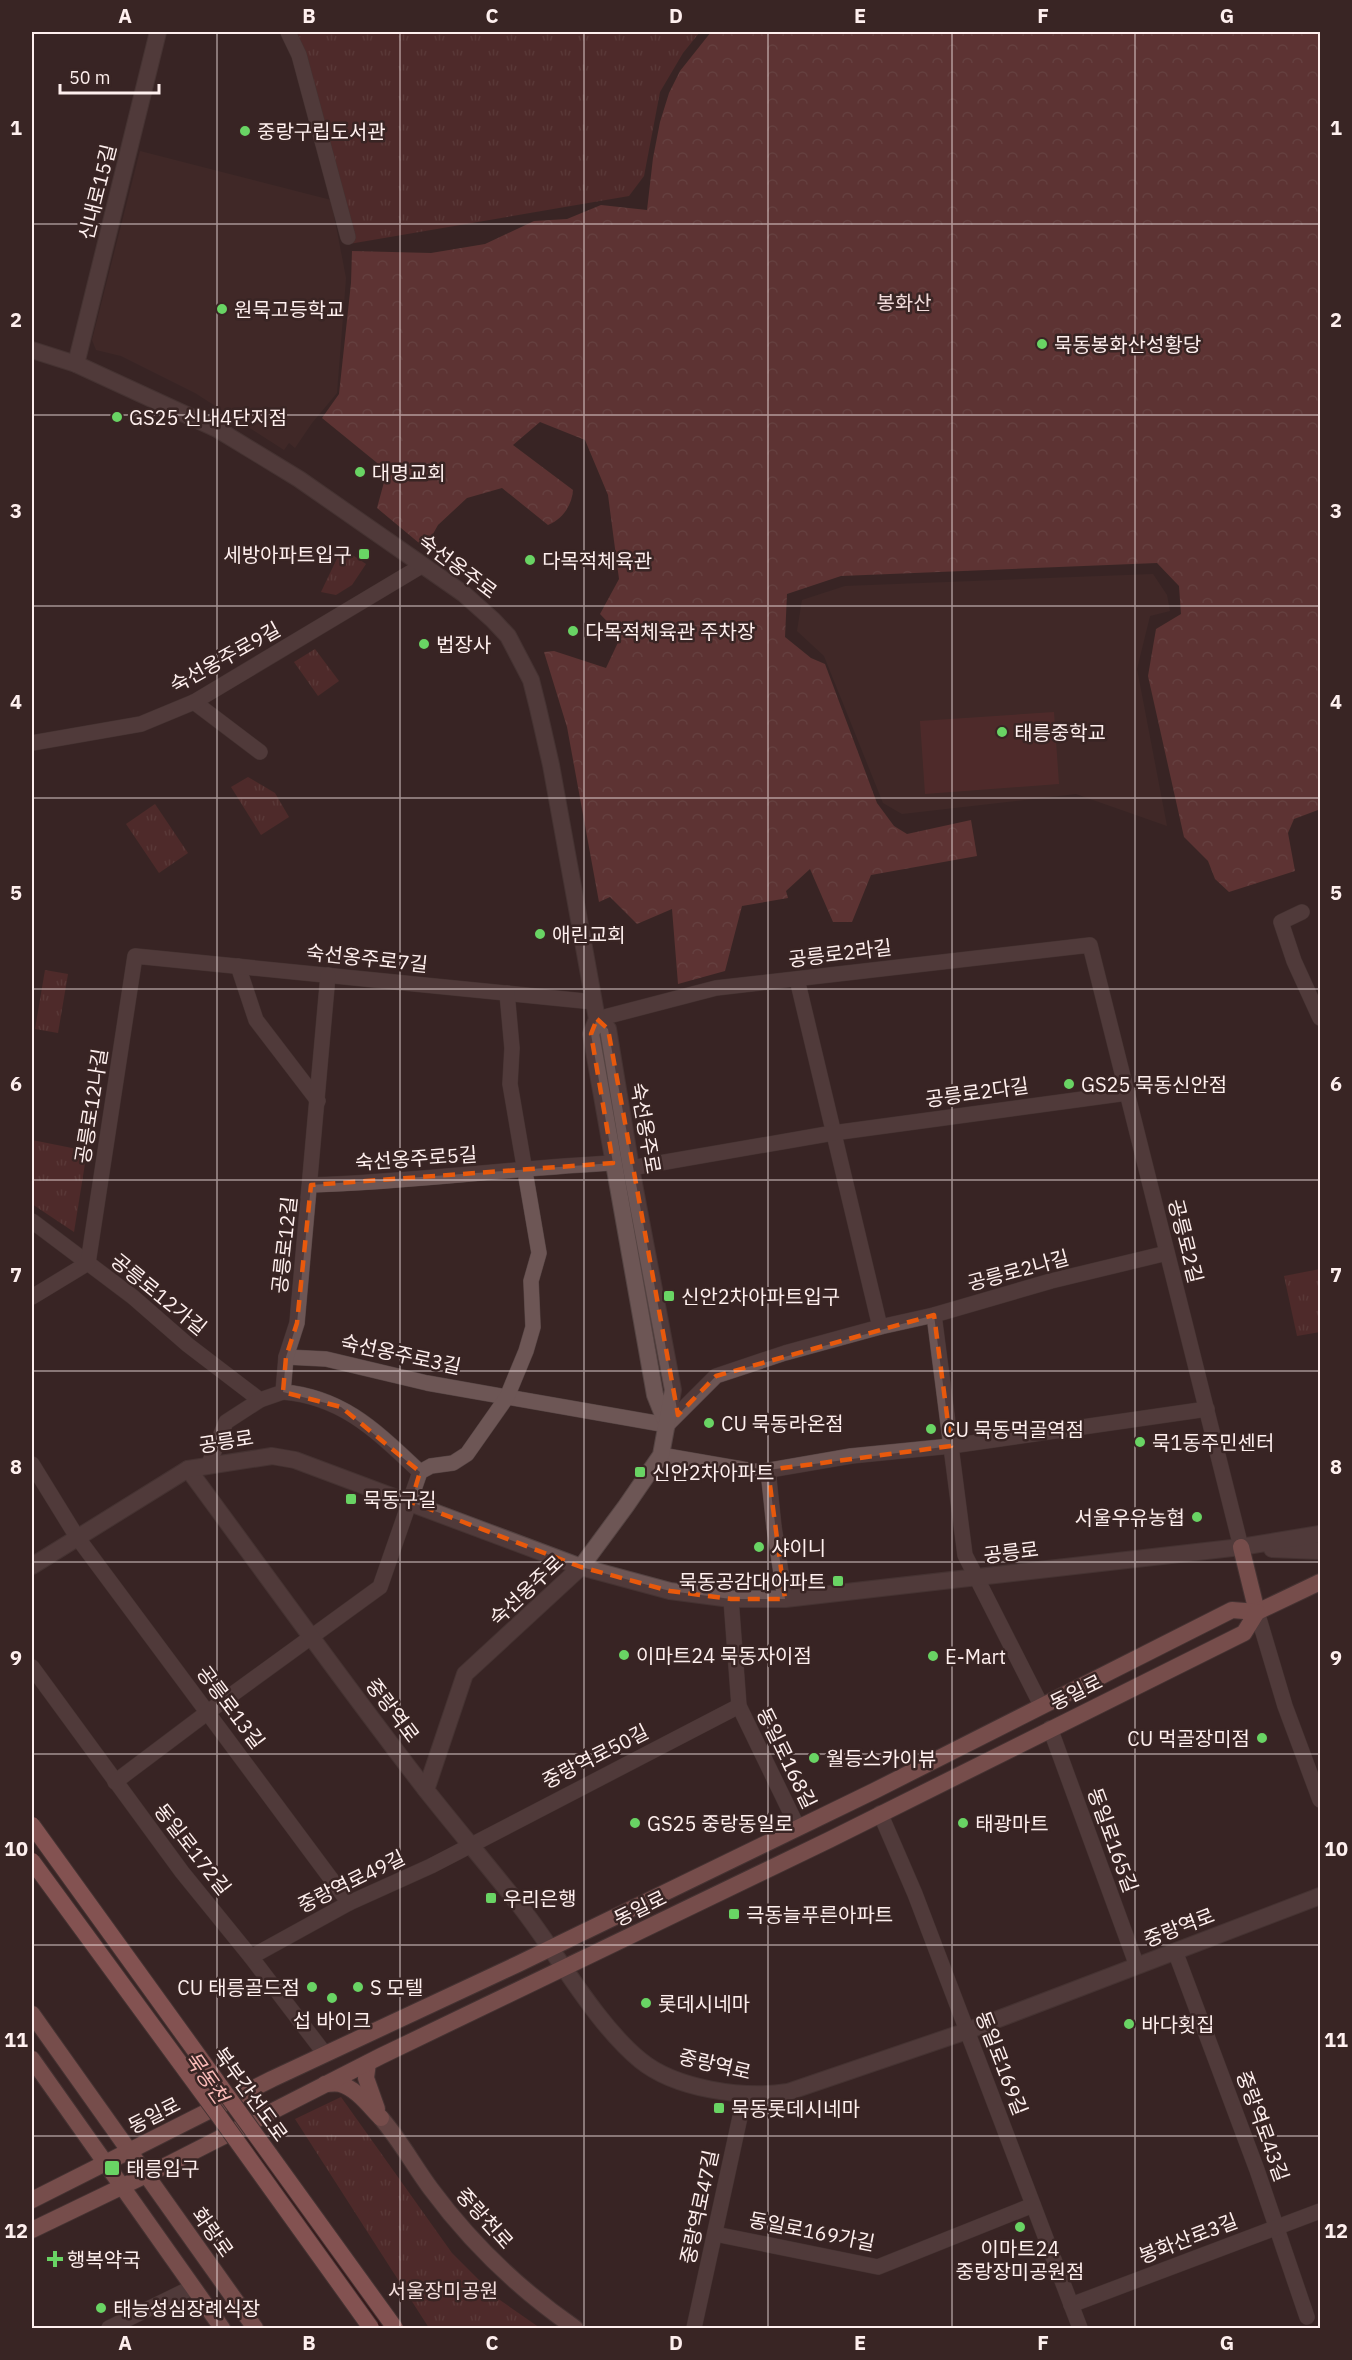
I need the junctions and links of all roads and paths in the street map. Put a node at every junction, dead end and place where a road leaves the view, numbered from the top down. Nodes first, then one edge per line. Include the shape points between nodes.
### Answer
1 (158, 32) edge
2 (288, 32) edge
3 (348, 237) dead end
4 (32, 350) edge
5 (76, 363) junction
6 (423, 566) junction
7 (194, 702) junction
8 (32, 743) edge
9 (260, 752) dead end
10 (1302, 912) dead end
11 (1090, 945) joint
12 (135, 956) joint
13 (238, 966) junction
14 (328, 975) junction
15 (797, 979) junction
16 (507, 993) junction
17 (594, 1002) junction
18 (1320, 1018) edge
19 (597, 1019) junction
20 (1127, 1093) junction
21 (318, 1101) junction
22 (833, 1133) junction
23 (613, 1163) junction
24 (631, 1168) junction
25 (524, 1171) junction
26 (311, 1185) junction
27 (32, 1221) edge
28 (1167, 1253) junction
29 (88, 1263) junction
30 (32, 1297) edge
31 (934, 1315) junction
32 (880, 1327) junction
33 (286, 1357) junction
34 (283, 1392) junction
35 (507, 1397) junction
36 (260, 1400) junction
37 (1207, 1409) junction
38 (667, 1425) junction
39 (951, 1446) junction
40 (661, 1455) junction
41 (32, 1464) edge
42 (207, 1466) junction
43 (188, 1468) junction
44 (768, 1470) junction
45 (420, 1472) junction
46 (411, 1502) junction
47 (1320, 1534) edge
48 (77, 1537) junction
49 (1241, 1547) junction
50 (1320, 1551) edge
51 (32, 1566) edge
52 (581, 1567) junction
53 (975, 1577) junction
54 (1320, 1582) edge
55 (731, 1599) junction
56 (785, 1599) junction
57 (1257, 1612) junction
58 (1191, 1630) junction
59 (311, 1637) junction
60 (1202, 1654) junction
61 (32, 1667) edge
62 (1041, 1705) junction
63 (739, 1706) junction
64 (208, 1712) junction
65 (1050, 1728) junction
66 (115, 1782) junction
67 (426, 1790) junction
68 (1320, 1800) edge
69 (852, 1802) junction
70 (880, 1813) junction
71 (862, 1823) junction
72 (32, 1826) edge
73 (798, 1828) junction
74 (775, 1839) junction
75 (471, 1844) junction
76 (32, 1861) edge
77 (785, 1861) junction
78 (1320, 1896) edge
79 (349, 1903) junction
80 (625, 1913) junction
81 (634, 1934) junction
82 (551, 1948) junction
83 (1175, 1951) junction
84 (251, 1957) junction
85 (1137, 1966) junction
86 (565, 1968) junction
87 (32, 2013) edge
88 (967, 2031) junction
89 (325, 2055) junction
90 (32, 2059) edge
91 (368, 2062) junction
92 (324, 2084) junction
93 (745, 2094) junction
94 (381, 2118) junction
95 (130, 2151) junction
96 (106, 2164) junction
97 (146, 2174) junction
98 (122, 2186) junction
99 (32, 2200) edge
100 (1033, 2205) junction
101 (1320, 2211) edge
102 (1276, 2227) junction
103 (32, 2230) edge
104 (715, 2234) junction
105 (193, 2287) junction
106 (1071, 2305) junction
107 (1307, 2317) dead end
108 (110, 2328) edge
109 (222, 2328) edge
110 (255, 2328) edge
111 (371, 2328) edge
112 (395, 2328) edge
113 (575, 2328) edge
114 (694, 2328) edge
115 (1080, 2328) edge

1 - 5 street, 신내로15길
2 - 3 street via 299,55
4 - 5 street, 숙선옹주로
5 - 6 street, 숙선옹주로 via 217,429 299,479
6 - 7 street, 숙선옹주로9길
6 - 17 street, 숙선옹주로 via 493,620 508,636 531,680 551,765
7 - 8 street, 숙선옹주로9길 via 141,724
7 - 9 street
10 - 18 street via 1281,922
11 - 15 street, 공릉로2라길
11 - 20 street, 공릉로2길
12 - 13 street, 숙선옹주로7길
12 - 29 street, 공릉로12나길
13 - 14 street, 숙선옹주로7길
13 - 21 street via 256,1020
14 - 16 street, 숙선옹주로7길
14 - 21 street, 공릉로12길
15 - 19 street, 공릉로2라길 via 716,988
15 - 22 street
16 - 17 street, 숙선옹주로7길
16 - 25 street via 512,1048 510,1084
17 - 19 street, 숙선옹주로
19 - 23 street, 숙선옹주로 via 591,1034
19 - 24 street, 숙선옹주로 via 608,1029
20 - 22 street, 공릉로2다길
20 - 28 street, 공릉로2길
21 - 26 street, 공릉로12길
22 - 24 street, 공릉로2다길
22 - 32 street
23 - 25 street, 숙선옹주로5길
23 - 38 street, 숙선옹주로 via 656,1395
24 - 38 street, 숙선옹주로 via 673,1390
25 - 26 street, 숙선옹주로5길
25 - 35 street via 539,1253 531,1281 533,1327
26 - 33 street, 공릉로12길 via 297,1323
27 - 29 street, 공릉로12가길
28 - 31 street, 공릉로2나길
28 - 37 street, 공릉로2길
29 - 30 street
29 - 36 street, 공릉로12가길
31 - 32 street, 공릉로2나길
31 - 39 street, 동일로
32 - 38 street, 공릉로2나길 via 717,1376
33 - 34 street, 공릉로12길
33 - 35 street, 숙선옹주로3길 via 326,1359
34 - 36 street
34 - 45 street via 304,1394 341,1407
35 - 38 street, 숙선옹주로3길
35 - 45 street via 467,1454 453,1463
36 - 42 street via 226,1422
37 - 39 street
37 - 49 street, 공릉로2길
38 - 40 street, 숙선옹주로
39 - 44 street via 851,1456
39 - 53 street, 동일로 via 965,1555
40 - 44 street via 759,1472
40 - 52 street, 숙선옹주로
41 - 48 street, 공릉로13길
42 - 43 street, 공릉로
42 - 46 street, 공릉로 via 272,1456 295,1460
43 - 48 street, 공릉로
43 - 59 street, 중랑역로
44 - 56 street
45 - 46 street
46 - 52 street, 공릉로
46 - 59 street via 380,1587
47 - 49 street, 공릉로
48 - 51 street, 공릉로
48 - 64 street, 공릉로13길
49 - 50 street, 공릉로
49 - 53 street, 공릉로
49 - 57 main road
52 - 55 street, 공릉로 via 670,1592
52 - 67 street, 숙선옹주로 via 465,1674
53 - 56 street, 공릉로
53 - 62 street, 동일로
54 - 57 main road, 동일로
55 - 56 street, 공릉로
55 - 63 street, 동일로168길
57 - 58 main road, 동일로 via 1232,1610
57 - 60 main road, 동일로 via 1244,1634
57 - 68 street via 1285,1706
58 - 60 main road via 1210,1631 1214,1639
58 - 62 main road, 동일로
59 - 64 street
59 - 67 street, 중랑역로
60 - 65 main road, 동일로
61 - 66 street, 동일로172길
62 - 69 main road, 동일로
63 - 73 street, 동일로168길
63 - 75 street, 중랑역로50길
64 - 66 street
64 - 79 street, 공릉로13길
65 - 70 main road, 동일로
65 - 85 street, 동일로165길
66 - 84 street, 동일로172길
67 - 75 street, 중랑역로
69 - 71 main road via 838,1816 838,1822
69 - 73 main road, 동일로
70 - 71 main road, 동일로
70 - 88 street, 동일로169길
71 - 77 main road, 동일로
72 - 112 highway, 북부간선도로, bridge
73 - 74 main road, 동일로
74 - 77 main road via 795,1836 799,1841 800,1847
74 - 80 main road, 동일로
75 - 79 street, 중랑역로49길
75 - 82 street, 중랑역로
76 - 111 highway, 북부간선도로, bridge
77 - 81 main road, 동일로
78 - 83 street, 중랑역로
79 - 84 street, 중랑역로49길
80 - 81 main road via 613,1928 615,1934
80 - 82 main road, 동일로
81 - 86 main road, 동일로
82 - 86 street, 중랑역로
82 - 89 main road, 동일로
83 - 85 street, 중랑역로
83 - 102 street, 중랑역로43길
84 - 89 street, 동일로172길
85 - 88 street, 중랑역로
86 - 91 main road, 동일로
86 - 93 street, 중랑역로 via 600,2016 641,2061 692,2085
87 - 95 main road, 화랑로
88 - 93 street, 중랑역로 via 798,2089 767,2095
88 - 100 street, 동일로169길
89 - 95 main road, 동일로, bridge
90 - 96 main road
91 - 92 main road, 동일로
91 - 94 main road via 368,2084
92 - 94 main road via 346,2087
92 - 97 main road, 동일로, bridge
93 - 104 street, 중랑역로47길
94 - 113 main road, 중랑천로 via 469,2236 529,2294
95 - 96 main road, 동일로
95 - 97 main road, 화랑로
96 - 98 main road
96 - 99 main road, 동일로
97 - 98 main road, 동일로
97 - 110 main road, 화랑로
98 - 103 main road, 동일로
98 - 105 main road
100 - 104 street, 동일로169가길 via 878,2267
100 - 106 street, 동일로169길
101 - 102 street, 봉화산로3길
102 - 106 street, 봉화산로3길
102 - 107 street, 중랑역로43길
104 - 114 street, 중랑역로47길
105 - 108 street
105 - 109 main road
106 - 115 street, 동일로169길

